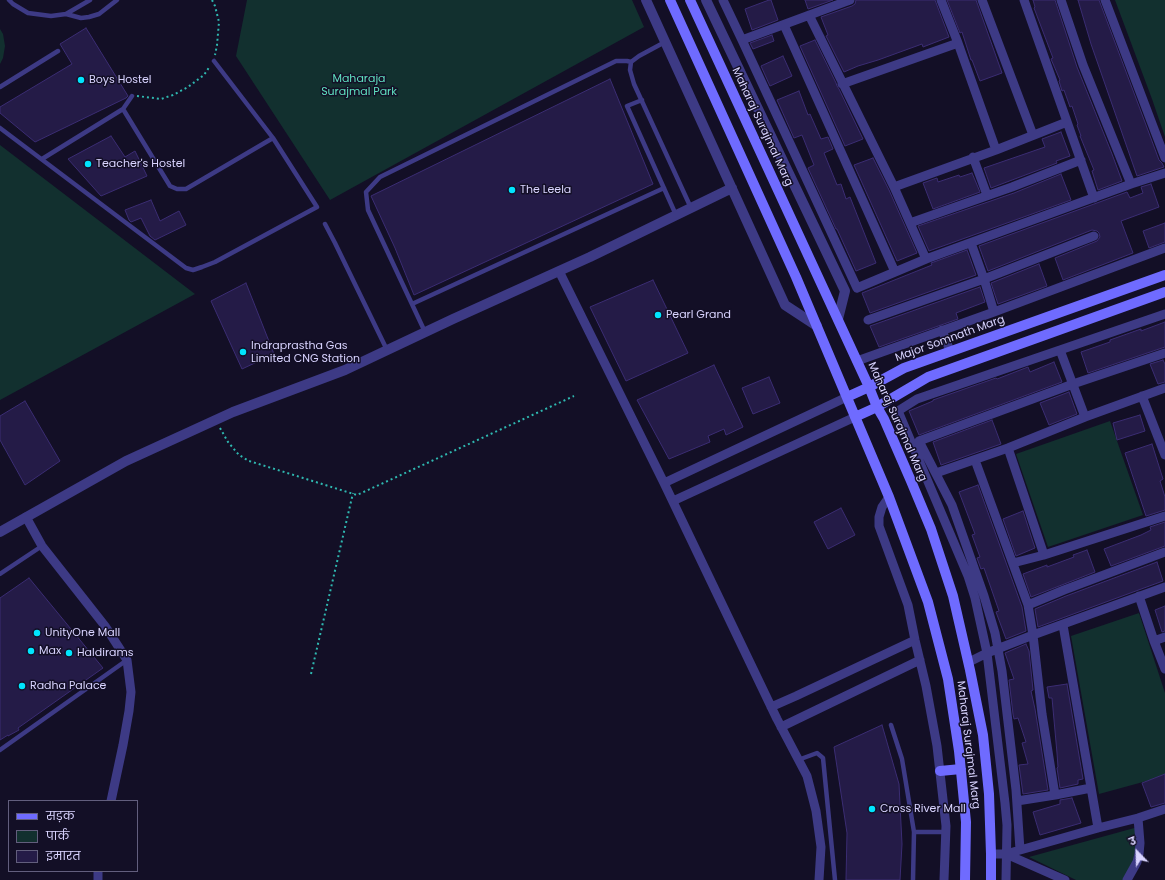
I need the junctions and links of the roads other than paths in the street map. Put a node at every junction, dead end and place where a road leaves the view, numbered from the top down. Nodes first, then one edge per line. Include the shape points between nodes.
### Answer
1 (9, 0) edge
2 (90, 0) edge
3 (117, 0) edge
4 (646, 0) edge
5 (670, 0) edge
6 (690, 0) edge
7 (706, 0) edge
8 (725, 0) edge
9 (850, 0) edge
10 (941, 0) edge
11 (982, 0) edge
12 (1024, 0) edge
13 (1061, 0) edge
14 (1105, 0) edge
15 (66, 14) junction
16 (809, 15) junction
17 (784, 24) junction
18 (742, 40) junction
19 (665, 42) junction
20 (958, 43) junction
21 (58, 52) dead end
22 (214, 60) road end
23 (631, 62) junction
24 (842, 84) junction
25 (0, 87) edge
26 (132, 96) road end
27 (642, 100) junction
28 (123, 109) junction
29 (1067, 122) junction
30 (0, 128) edge
31 (1033, 135) junction
32 (273, 138) junction
33 (996, 150) junction
34 (973, 157) junction
35 (1165, 158) edge
36 (42, 159) junction
37 (1081, 160) junction
38 (1165, 173) edge
39 (1131, 184) junction
40 (894, 187) junction
41 (664, 188) junction
42 (732, 188) junction
43 (987, 195) junction
44 (1094, 198) junction
45 (691, 208) junction
46 (676, 215) junction
47 (910, 223) junction
48 (325, 224) dead end
49 (1094, 236) dead end
50 (971, 243) junction
51 (1165, 248) edge
52 (926, 259) junction
53 (559, 271) junction
54 (895, 272) junction
55 (1165, 274) edge
56 (984, 279) junction
57 (1165, 292) edge
58 (412, 304) junction
59 (994, 312) junction
60 (1165, 314) edge
61 (838, 319) junction
62 (868, 320) dead end
63 (816, 326) junction
64 (942, 330) junction
65 (425, 332) junction
66 (387, 350) junction
67 (1060, 350) junction
68 (950, 351) junction
69 (1165, 353) edge
70 (857, 361) junction
71 (1073, 384) junction
72 (869, 387) junction
73 (1165, 388) edge
74 (1142, 396) junction
75 (847, 397) junction
76 (877, 406) junction
77 (855, 417) junction
78 (1085, 417) junction
79 (1162, 437) edge
80 (1008, 448) junction
81 (1165, 455) edge
82 (975, 460) junction
83 (936, 472) junction
84 (664, 482) junction
85 (889, 497) junction
86 (673, 501) junction
87 (1165, 516) edge
88 (26, 517) junction
89 (0, 532) edge
90 (42, 546) junction
91 (1165, 552) edge
92 (1044, 554) junction
93 (1013, 563) junction
94 (0, 574) edge
95 (1165, 587) edge
96 (1139, 596) junction
97 (1028, 605) junction
98 (1063, 625) junction
99 (1033, 635) junction
100 (1165, 637) edge
101 (915, 640) junction
102 (1154, 641) junction
103 (998, 649) junction
104 (987, 653) junction
105 (127, 660) junction
106 (920, 660) junction
107 (969, 662) junction
108 (1165, 668) edge
109 (771, 707) junction
110 (891, 726) dead end
111 (781, 727) junction
112 (0, 750) edge
113 (798, 760) junction
114 (961, 769) junction
115 (940, 771) junction
116 (1091, 788) junction
117 (1055, 796) junction
118 (111, 800) edge
119 (1017, 801) junction
120 (1165, 809) edge
121 (1138, 818) junction
122 (1098, 828) junction
123 (914, 832) junction
124 (946, 832) junction
125 (1020, 850) junction
126 (991, 854) junction
127 (1006, 854) junction
128 (819, 880) edge
129 (835, 880) edge
130 (913, 880) edge
131 (944, 880) edge
132 (966, 880) edge
133 (991, 880) edge
134 (1006, 880) edge
135 (1065, 880) edge
136 (1127, 880) edge

1 - 15 lane via 28,13 51,16
2 - 15 lane
3 - 15 lane via 99,14 89,17 81,18
4 - 19 street
5 - 63 main road, Maharaj Surajmal Marg
6 - 61 main road, Maharaj Surajmal Marg
7 - 61 street via 845,291
8 - 18 street
9 - 16 street
10 - 20 street
11 - 31 street
12 - 29 street
13 - 39 street via 1083,65
14 - 35 street
16 - 17 street
16 - 24 street
17 - 18 street
17 - 54 street
18 - 54 street via 856,288
19 - 23 lane
19 - 42 street
20 - 24 street
20 - 33 street
21 - 25 lane
22 - 32 lane
23 - 27 lane via 630,70 634,84
23 - 58 lane via 616,61 380,177 366,192 368,210
24 - 40 street
26 - 28 lane
27 - 41 lane via 627,106
27 - 45 lane
28 - 32 lane via 170,186 177,189 186,189
28 - 36 lane
29 - 31 street
29 - 37 street
30 - 36 lane
31 - 33 street
32 - 36 lane via 317,207 215,262 194,270 186,268
33 - 34 street
34 - 40 street
34 - 43 street
37 - 43 street
37 - 44 street
38 - 39 street
39 - 44 street
40 - 47 street
41 - 46 lane
41 - 58 lane
42 - 45 street
42 - 63 street via 785,305
43 - 47 street
44 - 50 street
45 - 46 street
46 - 53 street
47 - 52 street
48 - 66 lane
49 - 56 street
50 - 52 street
50 - 56 street
51 - 59 street
52 - 54 street
53 - 65 street
53 - 84 street
55 - 68 main road, Major Somnath Marg
56 - 59 street
56 - 62 street
57 - 76 main road via 928,377
58 - 65 lane
59 - 64 street
60 - 67 street
61 - 70 main road, Maharaj Surajmal Marg
63 - 75 main road, Maharaj Surajmal Marg
64 - 68 street
64 - 70 street
65 - 66 street
66 - 88 street via 345,370 233,412 126,460
67 - 71 street
67 - 104 street via 917,399 898,411 968,576
68 - 72 main road, Major Somnath Marg via 904,368
69 - 71 street
70 - 72 main road, Maharaj Surajmal Marg
71 - 78 street
71 - 83 street via 919,441
72 - 75 main road, Major Somnath Marg
72 - 76 main road, Maharaj Surajmal Marg
73 - 74 street
74 - 78 street
74 - 79 street
75 - 77 main road, Maharaj Surajmal Marg
75 - 84 street, Major Somnath Marg
76 - 77 main road
76 - 107 main road, Maharaj Surajmal Marg via 931,529 953,596
77 - 85 main road, Maharaj Surajmal Marg
77 - 86 street
78 - 80 street
79 - 81 street
80 - 82 street
80 - 92 street
82 - 83 street
82 - 93 street
83 - 103 street via 952,505 971,559
84 - 86 street
85 - 101 street via 882,507 879,526 908,605
85 - 114 main road, Maharaj Surajmal Marg via 930,610 948,679
86 - 109 street
87 - 92 street
88 - 89 street
88 - 90 street
90 - 94 lane
90 - 105 street via 105,626
91 - 97 street
92 - 93 street
93 - 97 street
95 - 96 street
96 - 98 street
96 - 102 street
97 - 99 street
98 - 99 street
98 - 116 street
99 - 103 street
99 - 117 street
100 - 102 street
101 - 106 street
101 - 109 street
102 - 108 street
103 - 104 street
103 - 119 street
104 - 107 street
104 - 127 street via 1005,803
105 - 112 lane
105 - 118 street via 131,692 129,711
106 - 111 street
106 - 115 street
107 - 126 main road, Maharaj Surajmal Marg via 983,735 989,794
109 - 111 street
110 - 123 lane via 902,759
111 - 113 street
113 - 128 street via 806,776 816,811 821,847
113 - 129 lane via 817,753 823,758
114 - 115 main road
114 - 132 main road, Maharaj Surajmal Marg via 966,822
115 - 124 street
116 - 117 street
116 - 122 street
117 - 119 street
119 - 125 street
120 - 121 street
121 - 122 street
121 - 136 street via 1140,854
122 - 125 street
123 - 124 lane
123 - 130 lane
124 - 131 street
125 - 127 street
126 - 127 street
126 - 133 main road, Maharaj Surajmal Marg
127 - 134 street
127 - 135 street

